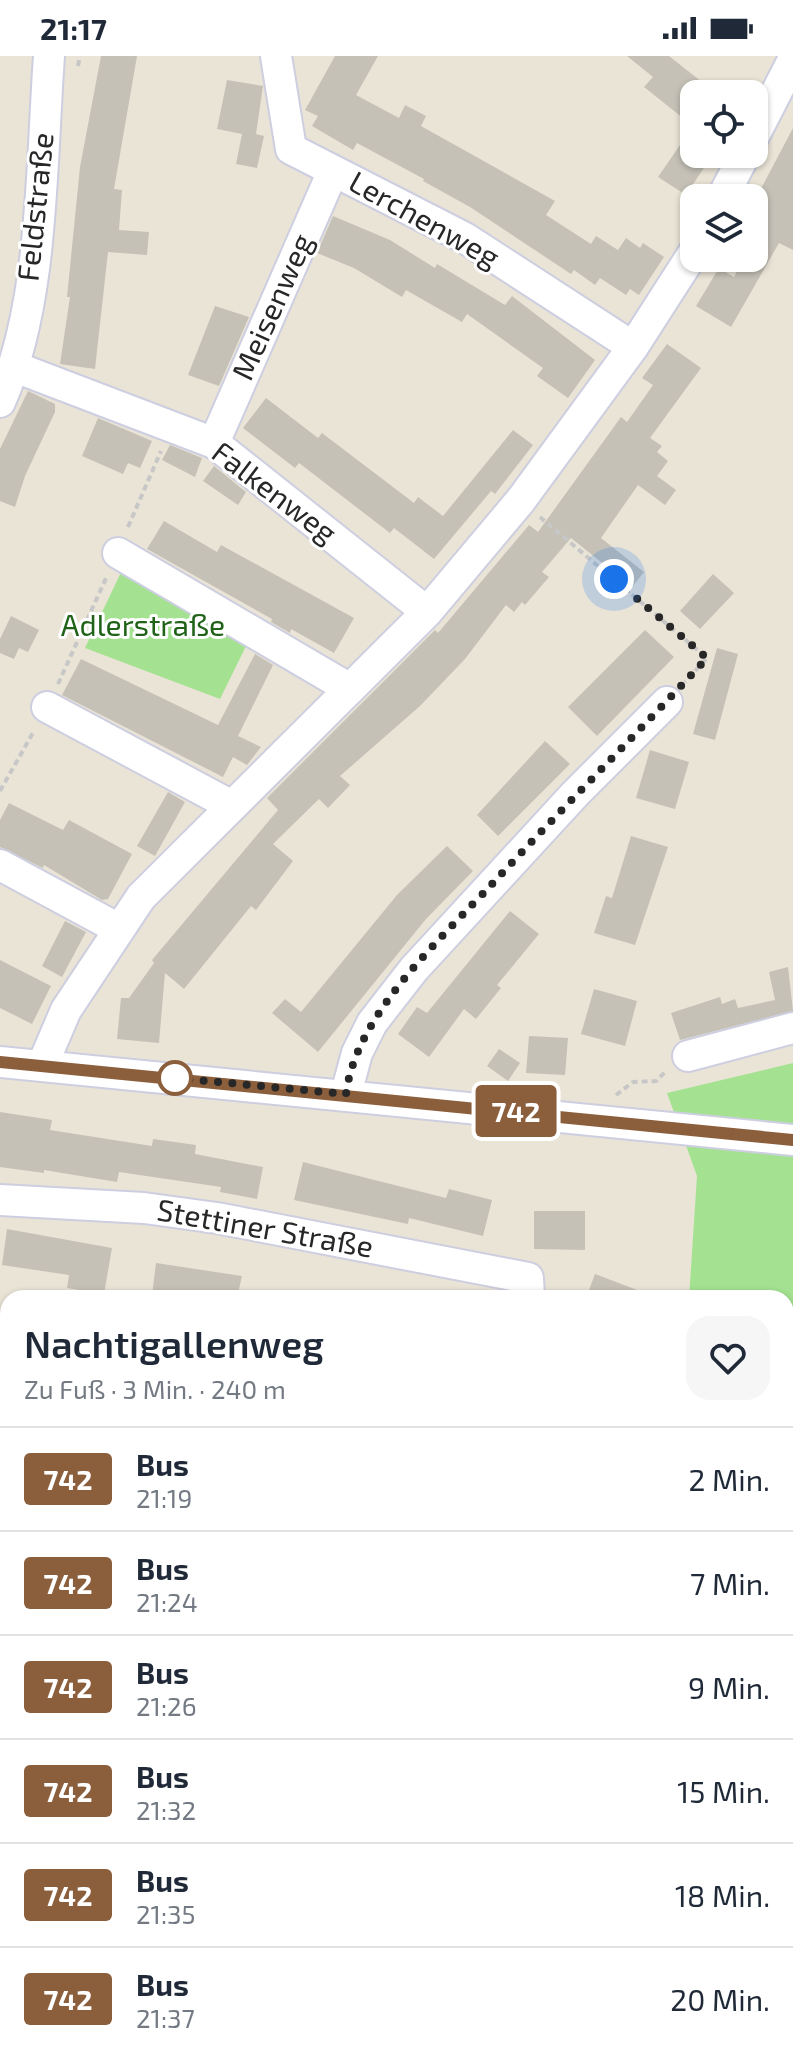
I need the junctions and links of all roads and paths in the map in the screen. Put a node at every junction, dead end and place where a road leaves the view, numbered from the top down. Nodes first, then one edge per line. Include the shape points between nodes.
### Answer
1 (49, 56) edge
2 (276, 56) edge
3 (789, 60) edge
4 (768, 106) edge
5 (333, 171) junction
6 (681, 272) edge
7 (633, 347) junction
8 (15, 367) junction
9 (0, 402) edge
10 (171, 427) junction
11 (214, 443) junction
12 (521, 500) junction
13 (118, 553) junction
14 (427, 612) junction
15 (350, 689) junction
16 (667, 702) joint
17 (47, 707) junction
18 (0, 791) edge
19 (232, 806) junction
20 (0, 865) edge
21 (117, 928) junction
22 (793, 1028) edge
23 (688, 1056) joint
24 (0, 1062) edge
25 (42, 1066) junction
26 (346, 1094) junction
27 (608, 1102) dead end
28 (793, 1140) edge
29 (0, 1200) edge
30 (529, 1288) edge

1 - 8 street, Feldstraße via 39,210
2 - 5 street, Lerchenweg via 291,149
3 - 4 street
5 - 7 street, Lerchenweg via 465,238
5 - 11 street, Meisenweg
6 - 7 street
7 - 12 street
8 - 9 street, Feldstraße
8 - 10 street, Falkenweg
10 - 11 street, Falkenweg
10 - 13 path
11 - 14 street, Falkenweg
12 - 14 street
12 - 16 path via 707,658
13 - 15 street
13 - 17 path
14 - 15 street
15 - 19 street
16 - 26 street via 414,969 372,1023
17 - 18 path
17 - 19 street
19 - 21 street
20 - 21 street
21 - 25 street via 66,1010
22 - 23 street
23 - 27 path via 656,1081 633,1082
24 - 25 street
25 - 26 street
26 - 28 street
29 - 30 street, Stettiner Straße via 217,1218

